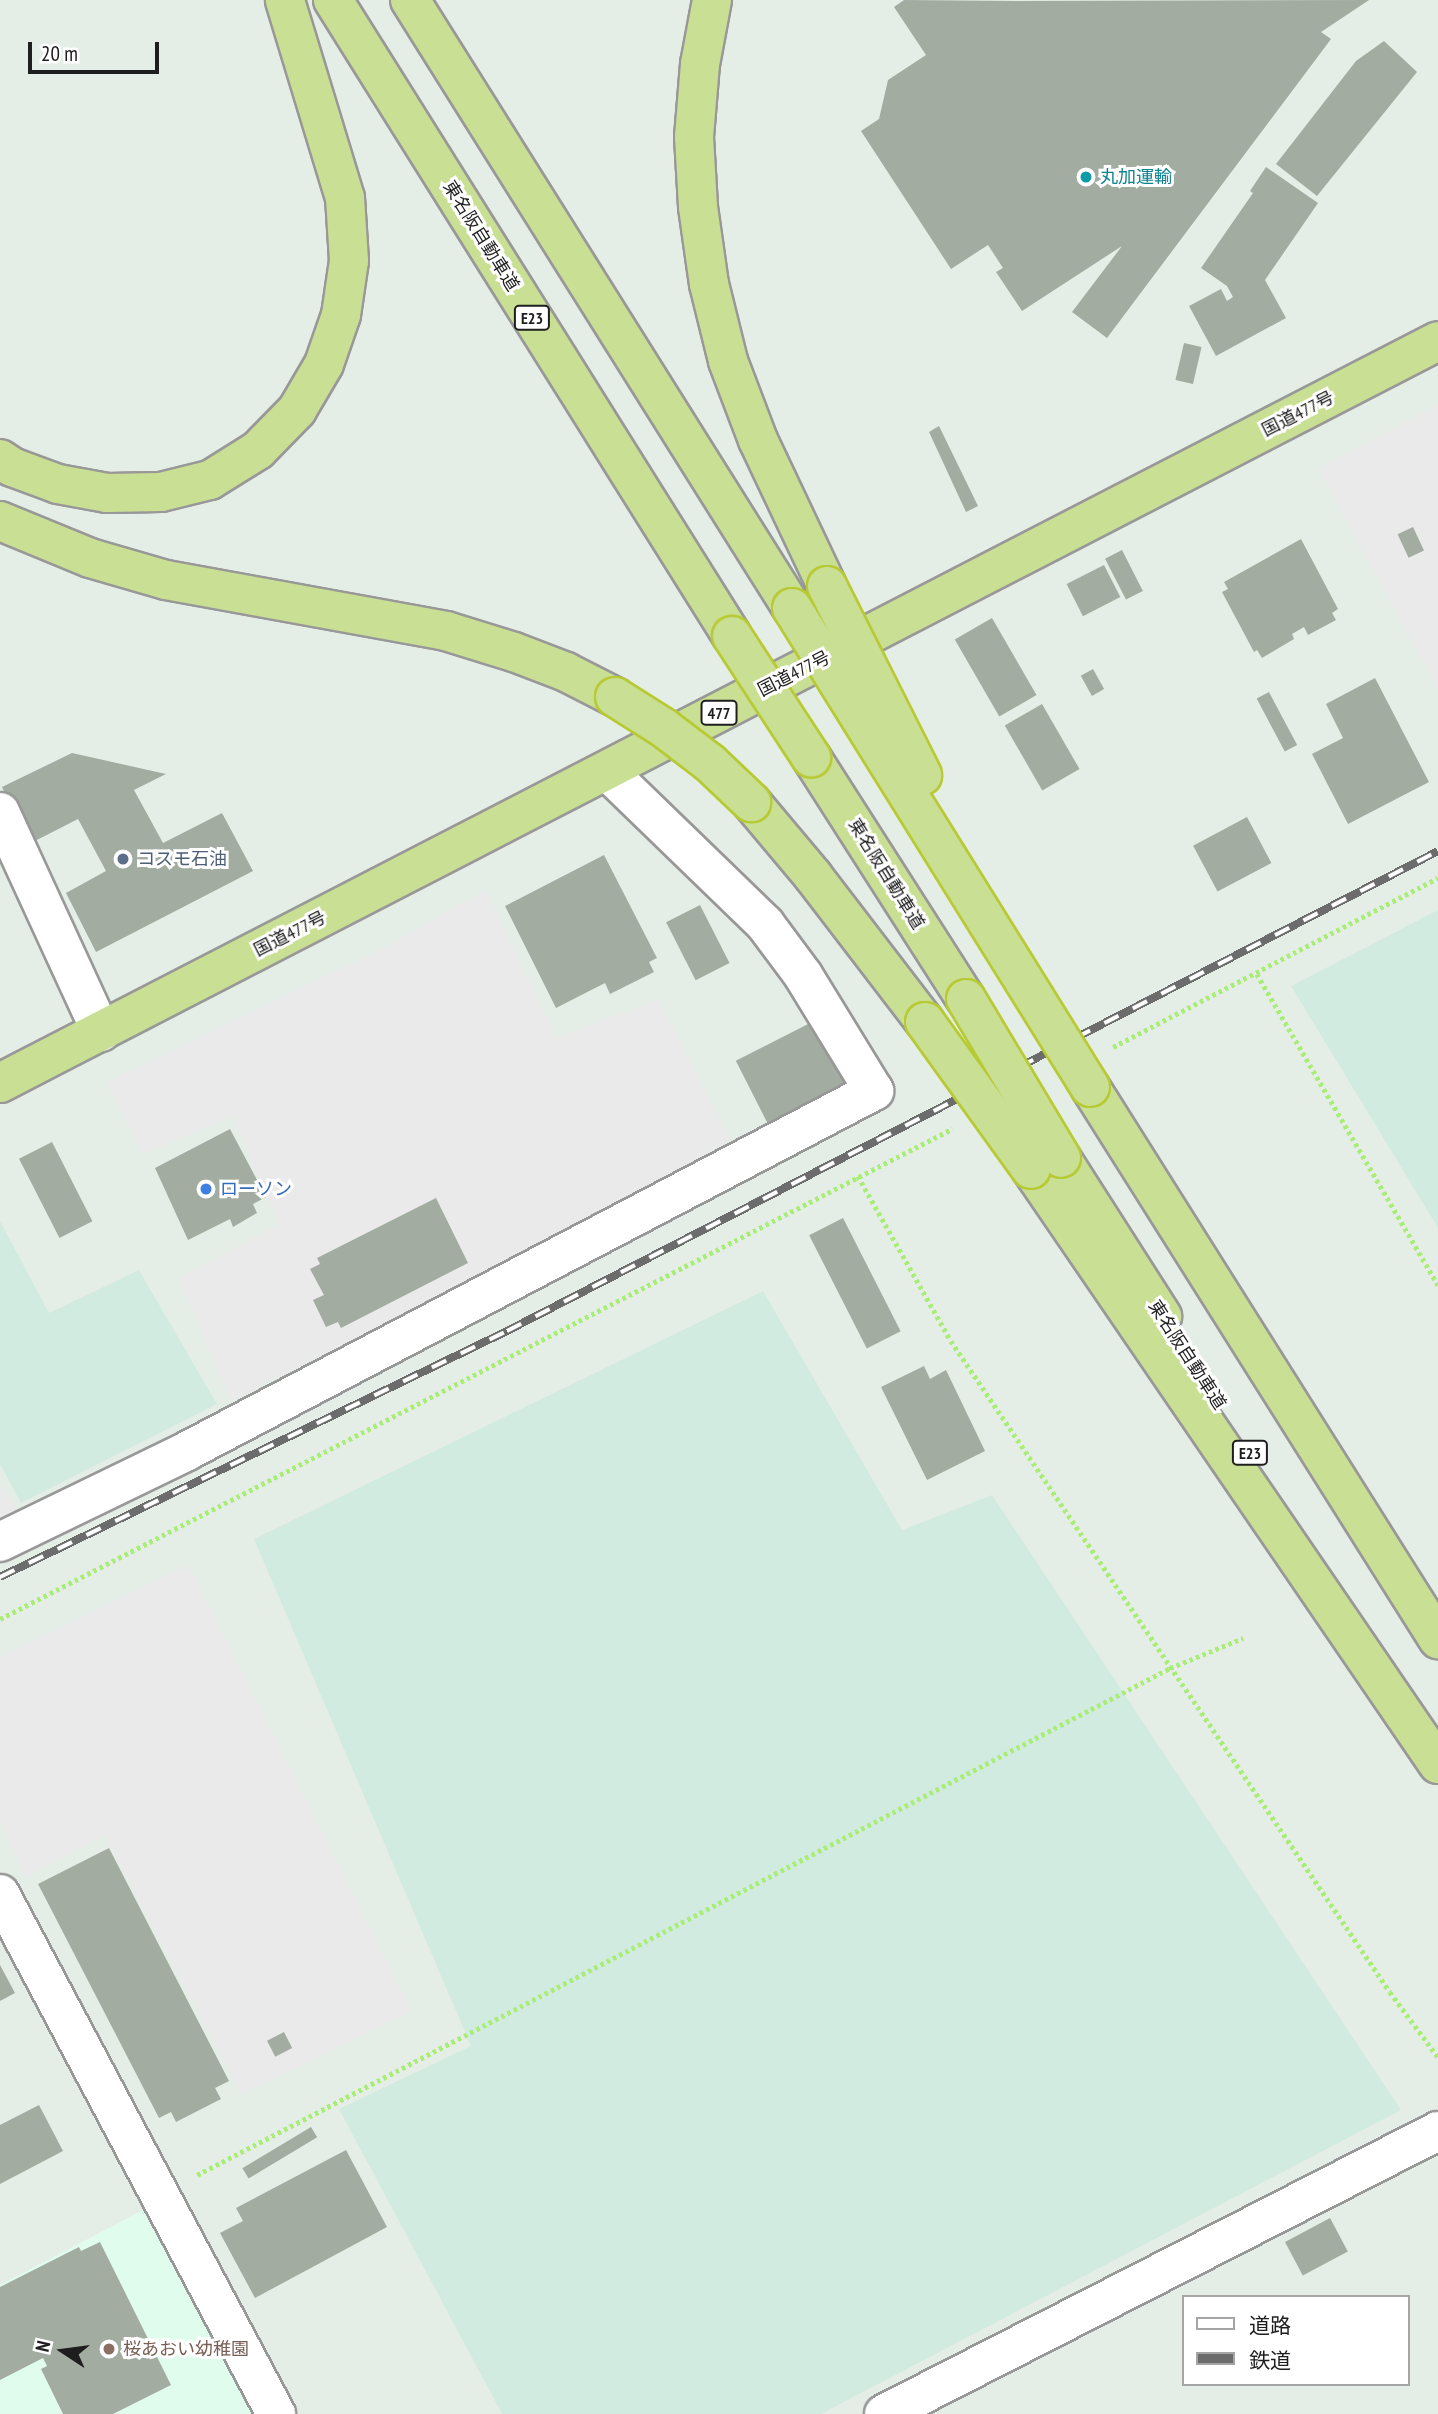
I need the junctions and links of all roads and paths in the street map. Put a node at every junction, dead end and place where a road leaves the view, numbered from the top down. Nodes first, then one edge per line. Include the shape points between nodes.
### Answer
1 (285, 0) edge
2 (333, 0) edge
3 (410, 0) edge
4 (712, 0) edge
5 (1438, 341) edge
6 (0, 459) edge
7 (0, 521) edge
8 (607, 771) junction
9 (0, 812) edge
10 (1438, 878) edge
11 (1020, 971) junction
12 (101, 1032) junction
13 (0, 1083) edge
14 (1046, 1163) junction
15 (1438, 1285) edge
16 (0, 1542) edge
17 (0, 1619) edge
18 (1242, 1639) dead end
19 (1438, 1639) edge
20 (1170, 1668) junction
21 (1438, 1749) edge
22 (1438, 1764) edge
23 (0, 1894) edge
24 (1438, 2057) edge
25 (1438, 2131) edge
26 (159, 2194) junction
27 (276, 2414) edge
28 (884, 2414) edge

1 - 6 highway via 345,198 349,261 341,315 324,364 297,410 258,450 210,480 161,492 107,493 58,484
2 - 14 highway, 東名阪自動車道 / E23, bridge via 966,999
3 - 11 highway, bridge
4 - 11 highway, bridge via 700,64 694,137 709,284 728,361 758,440 827,586
5 - 8 highway, 国道477号 / 477
7 - 14 highway, bridge via 90,558 166,580 446,631 514,652 615,697 710,763 751,802 925,1022
8 - 12 highway, 国道477号 / 477
8 - 16 street via 765,924 803,975 874,1091 187,1451
9 - 12 street
10 - 15 path via 1257,974
11 - 19 highway, bridge
12 - 13 highway, 国道477号 / 477
14 - 21 highway, 東名阪自動車道 / E23
14 - 22 highway
17 - 20 path via 858,1176 951,1341
18 - 20 path
20 - 24 path
20 - 26 path
23 - 26 street
25 - 28 street
26 - 27 street

